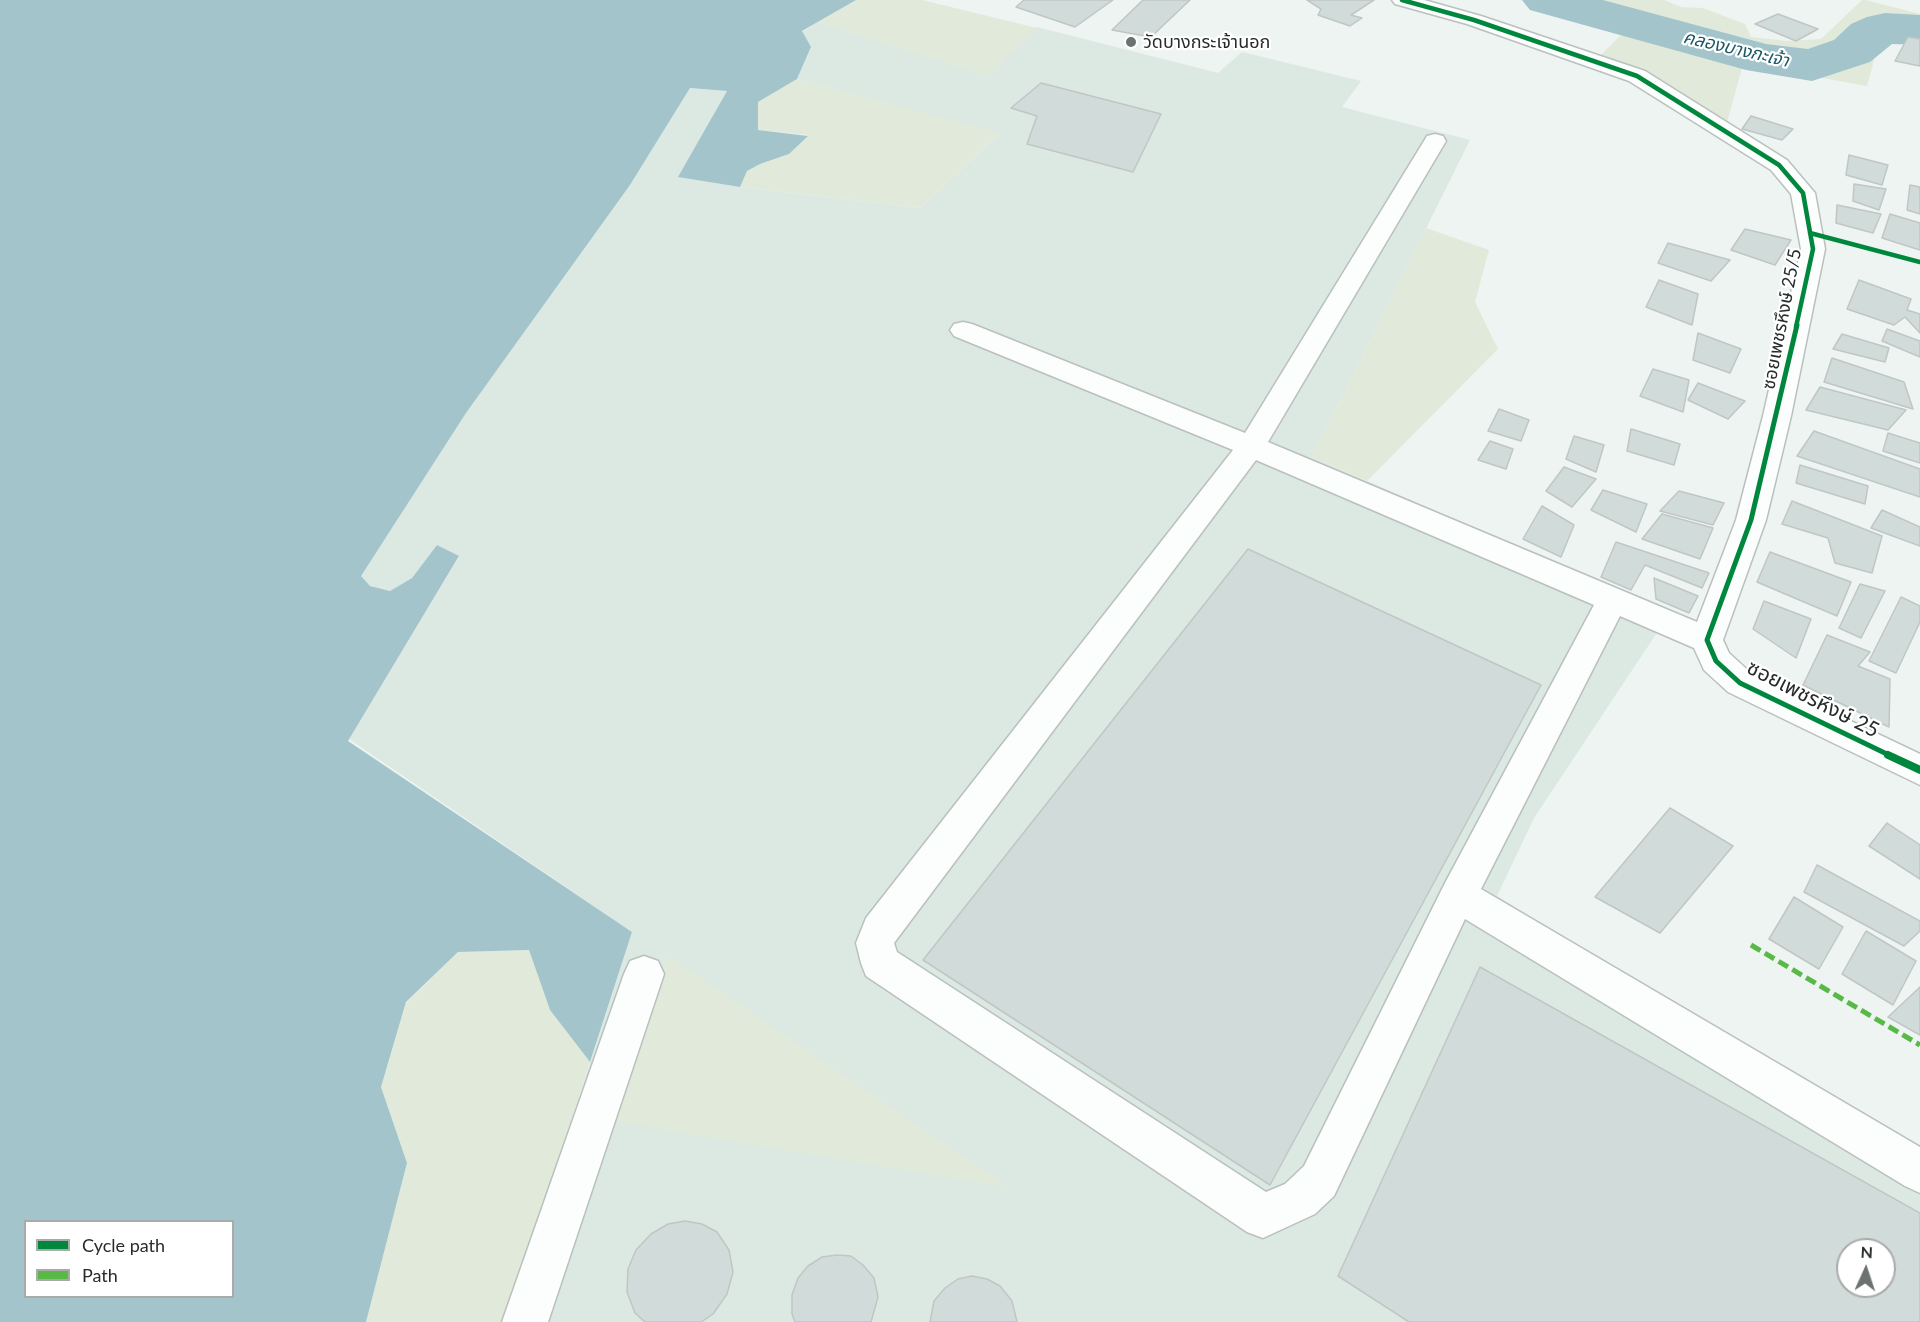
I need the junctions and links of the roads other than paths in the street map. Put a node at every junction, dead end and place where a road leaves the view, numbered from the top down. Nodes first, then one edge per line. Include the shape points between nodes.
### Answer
1 (1402, 0) edge
2 (1435, 141) dead end
3 (963, 330) dead end
4 (1251, 446) junction
5 (1612, 601) junction
6 (1707, 640) junction
7 (1920, 770) edge
8 (1458, 895) junction
9 (644, 974) dead end
10 (1920, 1171) edge
11 (525, 1322) edge

1 - 6 street, ซอยเพชรหึงษ์ 25/5 via 1474,20 1637,76 1779,165 1803,193 1813,249 1778,416 1751,520
2 - 4 street
3 - 4 street
4 - 5 street
4 - 8 street via 884,923 875,943 880,963 1263,1216 1300,1199 1319,1181
5 - 6 street
5 - 8 street
6 - 7 street, ซอยเพชรหึงษ์ 25 via 1716,661 1740,683
8 - 10 street
9 - 11 street

